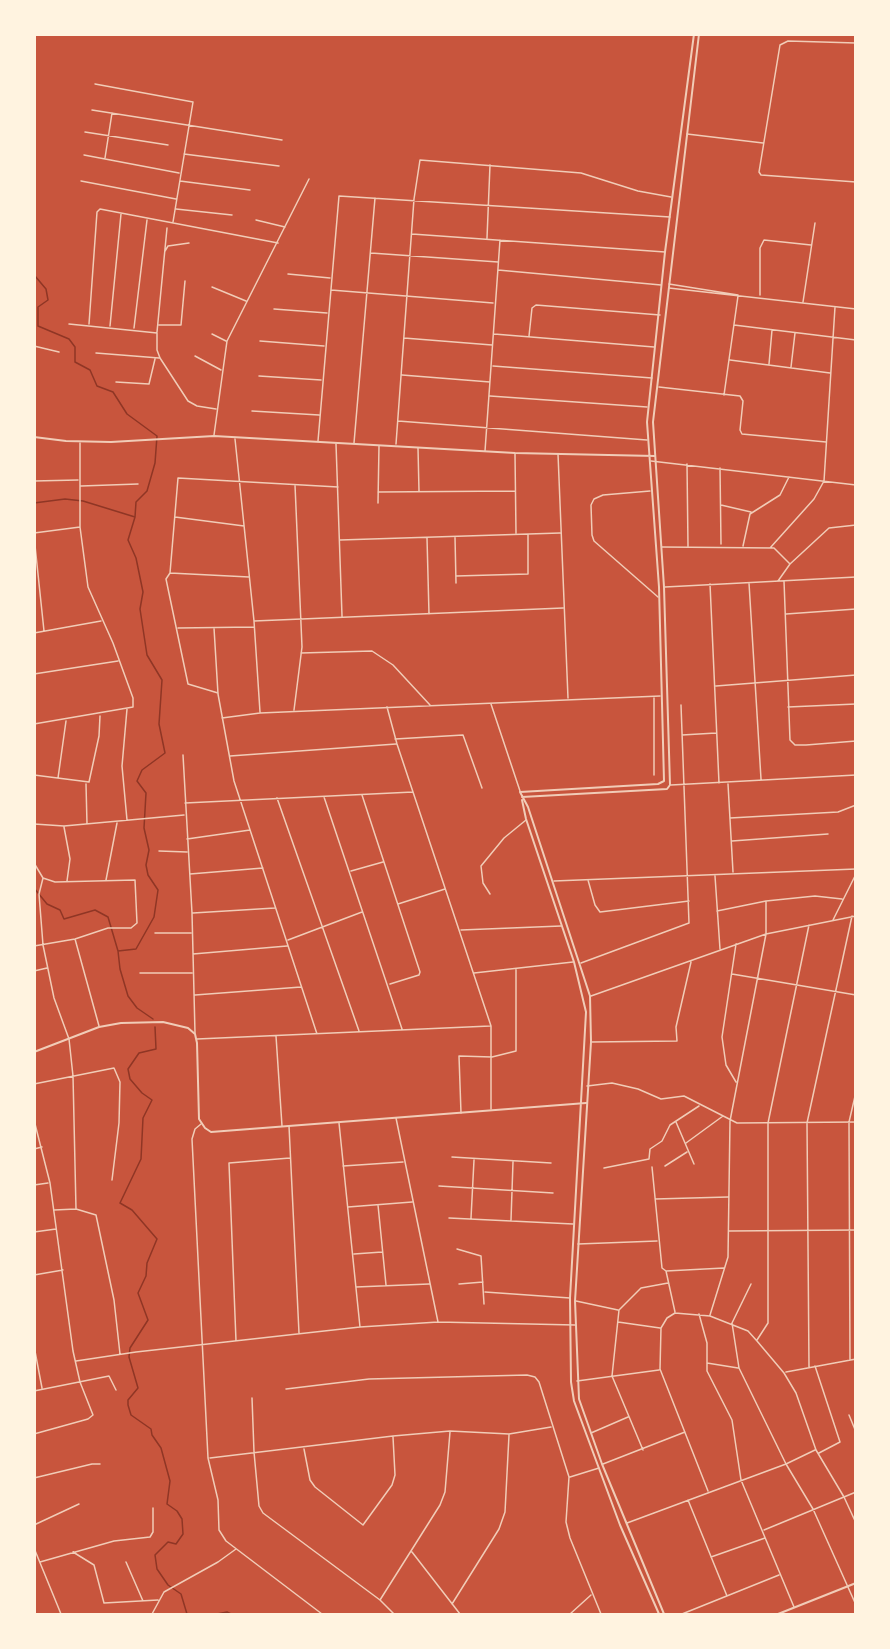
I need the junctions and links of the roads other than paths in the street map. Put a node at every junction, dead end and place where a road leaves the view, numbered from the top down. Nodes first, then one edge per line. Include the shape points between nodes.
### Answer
1 (694, 34) edge
2 (699, 34) edge
3 (855, 43) edge
4 (95, 84) dead end
5 (92, 110) dead end
6 (112, 113) junction
7 (188, 125) junction
8 (85, 132) dead end
9 (686, 134) junction
10 (108, 135) junction
11 (282, 140) dead end
12 (763, 143) junction
13 (168, 145) dead end
14 (183, 154) junction
15 (84, 155) dead end
16 (105, 159) junction
17 (490, 164) junction
18 (279, 166) dead end
19 (180, 173) junction
20 (309, 179) dead end
21 (81, 181) dead end
22 (179, 181) junction
23 (855, 182) edge
24 (250, 190) dead end
25 (375, 197) junction
26 (673, 198) junction
27 (177, 199) junction
28 (414, 199) junction
29 (489, 203) junction
30 (175, 209) junction
31 (121, 213) junction
32 (232, 215) dead end
33 (670, 217) junction
34 (147, 219) junction
35 (256, 220) dead end
36 (173, 223) junction
37 (814, 223) dead end
38 (286, 227) junction
39 (167, 228) dead end
40 (411, 234) junction
41 (668, 234) junction
42 (674, 234) junction
43 (487, 238) junction
44 (500, 240) junction
45 (189, 243) dead end
46 (278, 243) junction
47 (811, 245) junction
48 (164, 252) junction
49 (665, 252) junction
50 (370, 253) junction
51 (410, 256) junction
52 (498, 262) junction
53 (498, 270) junction
54 (288, 274) dead end
55 (331, 278) junction
56 (185, 281) dead end
57 (662, 285) junction
58 (669, 286) junction
59 (212, 287) dead end
60 (330, 290) junction
61 (367, 293) junction
62 (739, 295) junction
63 (407, 297) junction
64 (760, 297) junction
65 (247, 301) junction
66 (495, 303) junction
67 (803, 303) junction
68 (835, 307) junction
69 (274, 309) dead end
70 (855, 309) edge
71 (328, 313) junction
72 (660, 315) junction
73 (69, 324) dead end
74 (89, 324) junction
75 (158, 325) junction
76 (734, 325) junction
77 (110, 326) junction
78 (134, 329) junction
79 (772, 330) junction
80 (795, 332) junction
81 (157, 333) junction
82 (212, 334) dead end
83 (493, 334) junction
84 (529, 337) junction
85 (833, 337) junction
86 (403, 338) junction
87 (855, 340) edge
88 (227, 341) junction
89 (260, 341) dead end
90 (493, 345) junction
91 (34, 346) edge
92 (325, 346) junction
93 (656, 347) junction
94 (59, 352) dead end
95 (96, 353) dead end
96 (195, 356) dead end
97 (155, 358) junction
98 (160, 358) junction
99 (730, 360) junction
100 (769, 365) junction
101 (492, 366) junction
102 (791, 368) junction
103 (221, 371) junction
104 (831, 373) junction
105 (401, 375) junction
106 (259, 376) dead end
107 (652, 378) junction
108 (322, 381) junction
109 (116, 382) dead end
110 (491, 382) junction
111 (657, 387) junction
112 (724, 395) junction
113 (489, 396) junction
114 (648, 407) junction
115 (217, 409) junction
116 (252, 411) dead end
117 (320, 415) junction
118 (398, 421) junction
119 (487, 427) junction
120 (214, 435) junction
121 (235, 436) junction
122 (34, 437) edge
123 (647, 440) junction
124 (317, 441) junction
125 (80, 442) junction
126 (336, 442) junction
127 (826, 442) junction
128 (354, 443) junction
129 (379, 445) junction
130 (395, 445) junction
131 (418, 447) junction
132 (485, 452) junction
133 (515, 453) junction
134 (558, 454) junction
135 (649, 456) junction
136 (655, 456) junction
137 (649, 461) junction
138 (655, 461) junction
139 (687, 463) junction
140 (720, 467) junction
141 (789, 476) junction
142 (80, 480) junction
143 (240, 480) junction
144 (34, 481) edge
145 (824, 481) junction
146 (138, 484) dead end
147 (295, 484) junction
148 (855, 485) edge
149 (80, 486) junction
150 (338, 487) junction
151 (419, 491) junction
152 (515, 491) junction
153 (651, 491) junction
154 (378, 492) junction
155 (378, 503) dead end
156 (721, 505) junction
157 (752, 513) junction
158 (174, 517) junction
159 (855, 525) edge
160 (245, 526) junction
161 (80, 527) junction
162 (561, 533) junction
163 (517, 534) junction
164 (528, 534) junction
165 (34, 535) edge
166 (427, 537) junction
167 (455, 537) junction
168 (340, 540) junction
169 (722, 546) junction
170 (661, 547) junction
171 (688, 547) junction
172 (743, 547) junction
173 (770, 548) junction
174 (790, 564) junction
175 (170, 573) junction
176 (456, 576) junction
177 (250, 577) junction
178 (855, 577) edge
179 (777, 581) junction
180 (784, 581) junction
181 (456, 583) dead end
182 (749, 583) junction
183 (710, 584) junction
184 (664, 587) junction
185 (658, 597) junction
186 (563, 608) junction
187 (855, 609) edge
188 (429, 614) junction
189 (785, 614) junction
190 (342, 617) junction
191 (302, 619) junction
192 (102, 621) junction
193 (254, 621) junction
194 (255, 627) junction
195 (177, 628) junction
196 (214, 628) junction
197 (44, 631) junction
198 (34, 633) edge
199 (301, 653) junction
200 (119, 661) junction
201 (666, 662) junction
202 (660, 663) junction
203 (34, 675) edge
204 (855, 675) edge
205 (786, 679) junction
206 (755, 682) junction
207 (715, 686) junction
208 (218, 694) junction
209 (654, 696) junction
210 (660, 696) junction
211 (568, 699) junction
212 (490, 703) junction
213 (855, 704) edge
214 (430, 705) junction
215 (681, 705) dead end
216 (387, 707) junction
217 (788, 707) junction
218 (127, 708) junction
219 (294, 711) junction
220 (260, 713) junction
221 (100, 715) junction
222 (222, 718) junction
223 (66, 720) junction
224 (34, 724) edge
225 (717, 733) junction
226 (682, 735) junction
227 (395, 739) junction
228 (855, 741) edge
229 (397, 744) junction
230 (183, 755) dead end
231 (230, 756) junction
232 (34, 775) edge
233 (654, 775) dead end
234 (855, 775) edge
235 (58, 777) junction
236 (761, 779) junction
237 (728, 782) junction
238 (86, 783) junction
239 (719, 783) junction
240 (670, 785) junction
241 (684, 785) junction
242 (622, 786) junction
243 (482, 788) dead end
244 (413, 792) junction
245 (520, 792) junction
246 (622, 792) junction
247 (362, 795) junction
248 (324, 797) junction
249 (522, 797) junction
250 (277, 798) junction
251 (240, 800) junction
252 (184, 803) junction
253 (855, 805) edge
254 (185, 815) junction
255 (730, 818) junction
256 (526, 819) junction
257 (127, 820) junction
258 (117, 821) junction
259 (34, 824) edge
260 (87, 824) junction
261 (64, 826) junction
262 (250, 830) junction
263 (828, 834) dead end
264 (186, 839) junction
265 (732, 841) junction
266 (159, 851) dead end
267 (187, 852) junction
268 (383, 862) junction
269 (35, 864) edge
270 (263, 868) junction
271 (855, 868) edge
272 (350, 871) junction
273 (733, 873) junction
274 (189, 874) junction
275 (688, 874) junction
276 (715, 874) junction
277 (855, 874) edge
278 (43, 878) junction
279 (588, 879) junction
280 (106, 881) junction
281 (553, 881) junction
282 (67, 882) junction
283 (446, 889) junction
284 (490, 894) dead end
285 (842, 899) junction
286 (690, 901) junction
287 (766, 901) junction
288 (398, 904) junction
289 (276, 908) junction
290 (363, 911) junction
291 (717, 911) junction
292 (192, 913) junction
293 (854, 916) edge
294 (832, 920) junction
295 (809, 925) junction
296 (562, 926) junction
297 (322, 927) junction
298 (459, 930) junction
299 (155, 933) dead end
300 (192, 933) junction
301 (766, 934) junction
302 (75, 939) junction
303 (286, 940) junction
304 (736, 944) junction
305 (43, 945) junction
306 (34, 946) edge
307 (288, 946) junction
308 (720, 950) junction
309 (192, 954) junction
310 (691, 961) junction
311 (574, 962) junction
312 (580, 963) junction
313 (47, 968) junction
314 (516, 969) junction
315 (34, 971) edge
316 (140, 973) dead end
317 (193, 973) junction
318 (473, 974) junction
319 (732, 974) junction
320 (759, 978) junction
321 (796, 984) junction
322 (388, 985) junction
323 (302, 987) junction
324 (836, 991) junction
325 (195, 995) junction
326 (855, 995) edge
327 (590, 996) junction
328 (491, 1026) junction
329 (99, 1027) junction
330 (403, 1029) junction
331 (360, 1032) junction
332 (195, 1034) junction
333 (317, 1034) junction
334 (276, 1036) junction
335 (69, 1039) junction
336 (197, 1039) junction
337 (591, 1042) junction
338 (34, 1052) edge
339 (492, 1056) junction
340 (73, 1076) junction
341 (737, 1083) junction
342 (34, 1084) edge
343 (586, 1086) junction
344 (855, 1092) edge
345 (580, 1103) junction
346 (586, 1103) junction
347 (699, 1106) junction
348 (491, 1110) junction
349 (461, 1113) junction
350 (723, 1116) junction
351 (395, 1118) junction
352 (34, 1120) edge
353 (730, 1120) junction
354 (339, 1122) junction
355 (676, 1122) junction
356 (849, 1122) junction
357 (855, 1122) edge
358 (768, 1123) junction
359 (807, 1123) junction
360 (201, 1124) junction
361 (282, 1126) junction
362 (289, 1126) junction
363 (686, 1143) junction
364 (43, 1147) junction
365 (34, 1149) edge
366 (688, 1151) junction
367 (452, 1157) dead end
368 (290, 1158) junction
369 (474, 1158) junction
370 (404, 1162) junction
371 (513, 1162) junction
372 (551, 1163) dead end
373 (694, 1164) dead end
374 (343, 1166) junction
375 (665, 1166) dead end
376 (652, 1167) dead end
377 (604, 1168) dead end
378 (112, 1180) dead end
379 (50, 1183) junction
380 (34, 1185) edge
381 (439, 1186) dead end
382 (472, 1189) junction
383 (512, 1191) junction
384 (554, 1193) dead end
385 (729, 1197) junction
386 (653, 1199) junction
387 (413, 1202) junction
388 (378, 1205) junction
389 (348, 1207) junction
390 (76, 1209) junction
391 (54, 1210) junction
392 (449, 1218) dead end
393 (471, 1219) junction
394 (511, 1221) junction
395 (573, 1224) junction
396 (56, 1229) junction
397 (808, 1230) junction
398 (848, 1230) junction
399 (855, 1230) edge
400 (728, 1231) junction
401 (768, 1231) junction
402 (34, 1232) edge
403 (658, 1241) junction
404 (578, 1244) junction
405 (457, 1249) dead end
406 (382, 1252) junction
407 (353, 1255) junction
408 (724, 1268) junction
409 (63, 1270) junction
410 (666, 1271) junction
411 (34, 1275) edge
412 (484, 1282) junction
413 (668, 1283) junction
414 (430, 1284) junction
415 (459, 1284) dead end
416 (751, 1284) dead end
417 (386, 1286) junction
418 (356, 1287) junction
419 (484, 1292) junction
420 (570, 1298) junction
421 (576, 1301) junction
422 (484, 1304) dead end
423 (619, 1310) junction
424 (675, 1313) junction
425 (699, 1314) junction
426 (710, 1316) junction
427 (438, 1322) junction
428 (618, 1322) junction
429 (732, 1323) junction
430 (570, 1325) junction
431 (576, 1325) junction
432 (360, 1327) junction
433 (661, 1328) junction
434 (299, 1334) junction
435 (236, 1341) junction
436 (757, 1341) junction
437 (203, 1345) junction
438 (34, 1346) edge
439 (120, 1354) junction
440 (850, 1360) junction
441 (855, 1360) edge
442 (76, 1362) junction
443 (706, 1363) junction
444 (855, 1365) edge
445 (815, 1366) junction
446 (809, 1367) junction
447 (739, 1368) junction
448 (660, 1370) junction
449 (784, 1373) junction
450 (612, 1376) junction
451 (577, 1381) junction
452 (80, 1382) junction
453 (43, 1389) junction
454 (286, 1389) dead end
455 (116, 1390) dead end
456 (34, 1391) edge
457 (252, 1398) dead end
458 (849, 1415) dead end
459 (629, 1417) junction
460 (552, 1427) junction
461 (450, 1431) junction
462 (855, 1431) edge
463 (686, 1432) junction
464 (590, 1433) junction
465 (34, 1434) edge
466 (509, 1434) junction
467 (393, 1436) junction
468 (304, 1448) junction
469 (643, 1450) junction
470 (816, 1450) junction
471 (254, 1452) junction
472 (818, 1453) junction
473 (208, 1458) junction
474 (100, 1464) dead end
475 (602, 1464) junction
476 (786, 1464) junction
477 (599, 1468) junction
478 (569, 1477) junction
479 (34, 1478) edge
480 (741, 1480) junction
481 (708, 1491) junction
482 (855, 1492) edge
483 (844, 1497) junction
484 (687, 1499) junction
485 (79, 1504) dead end
486 (153, 1508) dead end
487 (813, 1509) junction
488 (626, 1523) junction
489 (855, 1523) edge
490 (34, 1525) edge
491 (763, 1531) junction
492 (765, 1538) junction
493 (34, 1548) edge
494 (237, 1549) junction
495 (411, 1551) junction
496 (73, 1552) junction
497 (711, 1557) junction
498 (40, 1562) junction
499 (126, 1563) dead end
500 (648, 1575) junction
501 (780, 1575) junction
502 (643, 1577) junction
503 (855, 1583) edge
504 (849, 1585) junction
505 (592, 1594) junction
506 (727, 1596) junction
507 (158, 1600) junction
508 (380, 1600) junction
509 (143, 1601) junction
510 (452, 1604) junction
511 (855, 1605) edge
512 (794, 1608) junction
513 (61, 1614) edge
514 (152, 1614) edge
515 (322, 1614) edge
516 (394, 1614) edge
517 (460, 1614) edge
518 (570, 1614) edge
519 (601, 1614) edge
520 (659, 1614) edge
521 (664, 1614) edge
522 (682, 1614) edge
523 (778, 1614) edge

1 - 26 street
2 - 9 street
3 - 12 street via 788,41 780,45
4 - 7 street via 193,102
5 - 6 street
6 - 7 street
6 - 10 street
7 - 11 street
7 - 14 street
8 - 10 street
9 - 12 street
9 - 42 street
10 - 13 street
10 - 16 street
12 - 23 street via 761,175
14 - 18 street
14 - 19 street
15 - 16 street
16 - 19 street
17 - 26 street via 590,174
17 - 28 street via 420,160
17 - 29 street
19 - 22 street
20 - 38 street
21 - 27 street
22 - 24 street
22 - 27 street
25 - 28 street
25 - 50 street
25 - 55 street via 339,196
26 - 33 street
27 - 30 street
28 - 29 street
28 - 40 street
29 - 33 street
29 - 43 street
30 - 32 street
30 - 36 street
31 - 34 street
31 - 74 street via 100,209 97,212
31 - 77 street
33 - 41 street
34 - 36 street
34 - 78 street
35 - 38 street
36 - 46 street
37 - 47 street
38 - 46 street
39 - 48 street
40 - 43 street
40 - 51 street
41 - 42 street
41 - 49 street
42 - 58 street
43 - 44 street
44 - 49 street
44 - 52 street
45 - 48 street via 168,246
46 - 65 street
47 - 64 street via 764,240 760,248
47 - 67 street
48 - 75 street
49 - 57 street
50 - 51 street
50 - 61 street
51 - 52 street
51 - 63 street
52 - 53 street
53 - 57 street
53 - 66 street
54 - 55 street
55 - 60 street
56 - 75 street via 181,325
57 - 72 street
58 - 62 street
58 - 111 street
59 - 65 street
60 - 61 street
60 - 71 street
61 - 63 street
61 - 128 street
62 - 64 street
62 - 76 street
63 - 66 street
63 - 86 street
64 - 67 street
65 - 88 street
66 - 83 street
67 - 68 street
68 - 70 street
68 - 85 street
69 - 71 street
71 - 92 street
72 - 84 street via 536,305 532,308
72 - 93 street
73 - 74 street
74 - 77 street
75 - 81 street
76 - 79 street
76 - 99 street
77 - 78 street
78 - 81 street
79 - 80 street
79 - 100 street
80 - 85 street
80 - 102 street
81 - 98 street
82 - 88 street
83 - 84 street
83 - 90 street
84 - 93 street
85 - 87 street
85 - 104 street
86 - 90 street
86 - 105 street
88 - 103 street
89 - 92 street
90 - 101 street
91 - 94 street
92 - 108 street
93 - 107 street
95 - 97 street
96 - 103 street
97 - 98 street
97 - 109 street via 149,384
98 - 115 street via 192,404
99 - 100 street
99 - 112 street
100 - 102 street
101 - 107 street
101 - 110 street
102 - 104 street
103 - 115 street
104 - 127 street
105 - 110 street
105 - 118 street
106 - 108 street
107 - 114 street
108 - 117 street
110 - 113 street
111 - 112 street
111 - 136 street
112 - 127 street via 742,398 742,434
113 - 114 street
113 - 119 street
114 - 123 street
115 - 120 street
116 - 117 street
117 - 124 street
118 - 119 street
118 - 130 street
119 - 123 street
119 - 132 street
120 - 121 street
120 - 125 street
121 - 124 street
121 - 143 street
122 - 125 street
123 - 135 street
124 - 126 street
125 - 142 street
126 - 128 street
126 - 150 street
127 - 145 street
128 - 129 street
129 - 130 street
129 - 154 street
130 - 131 street
131 - 132 street
131 - 151 street
132 - 133 street
133 - 134 street
133 - 152 street
134 - 135 street
134 - 162 street
135 - 136 street
135 - 137 street
136 - 138 street
137 - 138 street
137 - 153 street
138 - 139 street
138 - 170 street
139 - 140 street
139 - 171 street
140 - 141 street
140 - 156 street
141 - 145 street
141 - 157 street via 780,495
142 - 144 street
142 - 149 street
143 - 147 street
143 - 158 street via 178,478
143 - 160 street
145 - 148 street
145 - 173 street via 814,499
146 - 149 street
147 - 150 street
147 - 191 street
149 - 161 street
150 - 168 street
151 - 152 street
151 - 154 street
152 - 163 street
153 - 185 street
153 - 185 street via 594,499 592,535 594,542
154 - 155 street
156 - 157 street
156 - 169 street
157 - 172 street
158 - 160 street
158 - 175 street
159 - 174 street via 829,528
160 - 177 street
161 - 165 street
161 - 192 street via 88,587
162 - 164 street
162 - 186 street
163 - 164 street
163 - 167 street
164 - 176 street via 528,574
165 - 197 street
166 - 167 street
166 - 168 street
166 - 188 street
167 - 176 street
168 - 190 street
169 - 171 street
169 - 172 street
170 - 171 street
170 - 184 street
172 - 173 street
173 - 174 street via 780,552
174 - 179 street
175 - 177 street
175 - 195 street via 166,583
176 - 181 street
177 - 193 street
178 - 180 street
179 - 180 street
179 - 182 street
180 - 189 street
182 - 183 street
182 - 206 street
183 - 184 street
183 - 207 street
184 - 201 street
185 - 202 street
186 - 188 street
186 - 211 street
187 - 189 street
188 - 190 street
189 - 205 street
190 - 191 street
191 - 193 street
191 - 199 street
192 - 197 street
192 - 200 street
193 - 194 street
194 - 196 street
194 - 220 street
195 - 196 street
195 - 208 street via 188,684
196 - 208 street
197 - 198 street
199 - 214 street via 372,651 393,665
199 - 219 street
200 - 203 street
200 - 218 street via 133,699 133,707
201 - 202 street
201 - 240 street
202 - 210 street
204 - 205 street
205 - 206 street
205 - 217 street
206 - 207 street
206 - 236 street
207 - 225 street
208 - 222 street
209 - 210 street
209 - 211 street
209 - 233 street
210 - 242 street via 664,781
211 - 212 street
212 - 214 street
212 - 245 street
213 - 217 street
214 - 216 street
215 - 226 street
216 - 219 street
216 - 227 street
217 - 228 street via 791,743
218 - 221 street
218 - 257 street via 122,766
219 - 220 street
220 - 222 street
221 - 223 street
221 - 238 street via 92,780
222 - 231 street
223 - 224 street
223 - 235 street
225 - 226 street
225 - 239 street
226 - 241 street
227 - 229 street
227 - 243 street via 463,735
229 - 231 street
229 - 244 street
230 - 252 street
231 - 251 street
232 - 235 street
234 - 236 street
235 - 238 street
236 - 237 street
237 - 239 street
237 - 255 street
238 - 260 street
239 - 241 street
240 - 241 street
240 - 246 street via 667,789
241 - 275 street
242 - 245 street
242 - 246 street
244 - 247 street
244 - 283 street
245 - 249 street
246 - 249 street
247 - 248 street
247 - 268 street
248 - 250 street
248 - 272 street
249 - 256 street
249 - 281 street
250 - 251 street
250 - 297 street
251 - 252 street
251 - 262 street
252 - 254 street
253 - 255 street via 838,812
254 - 257 street
254 - 264 street
255 - 265 street
256 - 284 street via 481,866 483,883
256 - 296 street
257 - 258 street
258 - 260 street
258 - 280 street
259 - 261 street
260 - 261 street
261 - 282 street via 70,860
262 - 264 street
262 - 270 street
263 - 265 street
264 - 267 street
265 - 273 street
266 - 267 street
267 - 274 street
268 - 272 street
268 - 288 street
269 - 278 street
270 - 274 street
270 - 289 street
271 - 273 street
272 - 290 street
273 - 276 street
274 - 292 street
275 - 276 street
275 - 279 street
275 - 286 street
276 - 291 street
277 - 285 street
278 - 282 street
278 - 305 street via 39,894
279 - 281 street
279 - 286 street via 600,912
280 - 282 street
280 - 302 street via 137,882 135,927 108,928
281 - 312 street
283 - 288 street
283 - 298 street
285 - 287 street via 822,895
285 - 294 street
286 - 312 street via 686,925
287 - 291 street
287 - 301 street
288 - 322 street via 420,974
289 - 292 street
289 - 303 street
290 - 297 street
290 - 322 street
291 - 308 street
292 - 300 street
293 - 294 street
293 - 324 street
294 - 295 street
295 - 301 street
295 - 321 street
296 - 298 street
296 - 311 street
297 - 303 street
297 - 331 street
298 - 318 street
299 - 300 street
300 - 309 street
301 - 304 street
301 - 320 street
302 - 305 street
302 - 329 street
303 - 307 street
304 - 308 street
304 - 319 street
305 - 306 street
305 - 313 street
307 - 309 street
307 - 323 street
308 - 310 street
309 - 317 street
310 - 327 street
310 - 337 street via 676,1027 677,1041
311 - 314 street
311 - 345 street via 586,1012
312 - 327 street
313 - 315 street
313 - 335 street
314 - 318 street
314 - 339 street via 516,1052
316 - 317 street
317 - 325 street
318 - 328 street
319 - 320 street
319 - 341 street via 722,1037 726,1065
320 - 321 street
320 - 341 street
321 - 324 street
321 - 358 street
322 - 330 street
323 - 325 street
323 - 333 street
324 - 326 street
324 - 359 street
325 - 332 street
327 - 337 street
328 - 330 street
328 - 339 street
329 - 332 street via 163,1022 188,1028
329 - 335 street
330 - 331 street
331 - 333 street
332 - 336 street
333 - 334 street
334 - 336 street
334 - 361 street
335 - 338 street
335 - 340 street
336 - 360 street
337 - 343 street
339 - 348 street
339 - 349 street via 459,1056
340 - 342 street
340 - 378 street via 110,1067 117,1073 119,1123
340 - 390 street
341 - 353 street
343 - 346 street
343 - 347 street via 612,1083 661,1099 684,1096
344 - 356 street
345 - 346 street
345 - 348 street
345 - 395 street
346 - 404 street
347 - 350 street
347 - 355 street
348 - 349 street
349 - 351 street
350 - 353 street
350 - 363 street
351 - 354 street
351 - 370 street
352 - 364 street
353 - 358 street
353 - 385 street
354 - 362 street
354 - 374 street
355 - 363 street
355 - 377 street via 670,1125 662,1141 650,1149 648,1159
356 - 357 street
356 - 359 street
356 - 398 street
358 - 359 street
358 - 401 street
359 - 397 street
360 - 361 street via 211,1132
360 - 437 street via 192,1139
361 - 362 street
362 - 368 street
363 - 366 street
364 - 365 street
364 - 379 street
366 - 373 street
366 - 375 street
367 - 369 street
368 - 434 street
368 - 435 street via 229,1162
369 - 371 street
369 - 382 street
370 - 374 street
370 - 387 street
371 - 372 street
371 - 383 street
374 - 389 street
376 - 386 street
379 - 380 street
379 - 391 street
381 - 382 street
382 - 383 street
382 - 393 street
383 - 384 street
383 - 394 street
385 - 386 street
385 - 400 street
386 - 403 street
387 - 388 street
387 - 414 street
388 - 389 street
388 - 406 street
389 - 407 street
390 - 391 street
390 - 439 street via 91,1211 98,1220
391 - 396 street
392 - 393 street
393 - 394 street
394 - 395 street
395 - 420 street
396 - 402 street
396 - 409 street
397 - 398 street
397 - 401 street
397 - 446 street
398 - 399 street
398 - 440 street
400 - 401 street
400 - 408 street
401 - 436 street via 768,1323
403 - 404 street
403 - 410 street via 660,1263
404 - 421 street
405 - 412 street via 480,1253
406 - 407 street
406 - 417 street
407 - 418 street
408 - 410 street
408 - 426 street
409 - 411 street
409 - 442 street
410 - 413 street
412 - 415 street
412 - 419 street
413 - 423 street via 641,1288
413 - 424 street
414 - 417 street
414 - 427 street
416 - 429 street
417 - 418 street
418 - 432 street
419 - 420 street
419 - 422 street
420 - 430 street
421 - 423 street
421 - 431 street
423 - 428 street
424 - 425 street
424 - 433 street
425 - 426 street
425 - 443 street via 707,1343
426 - 429 street
427 - 430 street
427 - 432 street
428 - 433 street
428 - 450 street
429 - 436 street
429 - 447 street
430 - 431 street
430 - 477 street via 574,1401
431 - 451 street
432 - 434 street
433 - 448 street
434 - 435 street
435 - 437 street
436 - 449 street
437 - 439 street
437 - 473 street
438 - 453 street
439 - 442 street
440 - 441 street
440 - 445 street
441 - 444 street
442 - 452 street
443 - 447 street
443 - 480 street via 732,1420
445 - 446 street
445 - 472 street via 840,1442
446 - 449 street
447 - 476 street
448 - 450 street
448 - 463 street
449 - 470 street via 796,1393
450 - 451 street
450 - 459 street
451 - 464 street
452 - 453 street
452 - 455 street via 109,1376
452 - 465 street via 93,1418
453 - 456 street
454 - 460 street via 369,1379 527,1375 539,1382
457 - 471 street
458 - 462 street
459 - 464 street
459 - 469 street
460 - 466 street
460 - 478 street
461 - 466 street
461 - 467 street
461 - 495 street via 445,1492
463 - 469 street
463 - 481 street
464 - 475 street
466 - 510 street via 505,1512 499,1529
467 - 468 street
467 - 468 street via 392,1485 363,1525 315,1487
468 - 471 street
469 - 475 street
470 - 472 street
470 - 476 street
471 - 473 street
471 - 508 street via 263,1513
472 - 483 street
473 - 494 street via 218,1500 219,1530
474 - 479 street
475 - 488 street
476 - 480 street
476 - 487 street
477 - 478 street
477 - 502 street
478 - 505 street via 566,1522
480 - 481 street
480 - 491 street
481 - 484 street
482 - 483 street
483 - 487 street
483 - 489 street
484 - 488 street
484 - 497 street
485 - 490 street
486 - 496 street via 150,1537
487 - 491 street
487 - 504 street
488 - 500 street
491 - 492 street
492 - 497 street
492 - 501 street
493 - 498 street
494 - 507 street via 164,1592
494 - 515 street
495 - 508 street
495 - 510 street
496 - 498 street
496 - 509 street via 94,1565 104,1604
497 - 506 street
498 - 513 street
499 - 509 street
500 - 502 street
500 - 521 street
501 - 506 street
501 - 512 street
502 - 520 street
503 - 504 street
504 - 511 street
504 - 512 street
505 - 518 street
505 - 519 street
506 - 522 street
507 - 509 street
507 - 514 street
508 - 516 street
510 - 517 street
512 - 523 street

